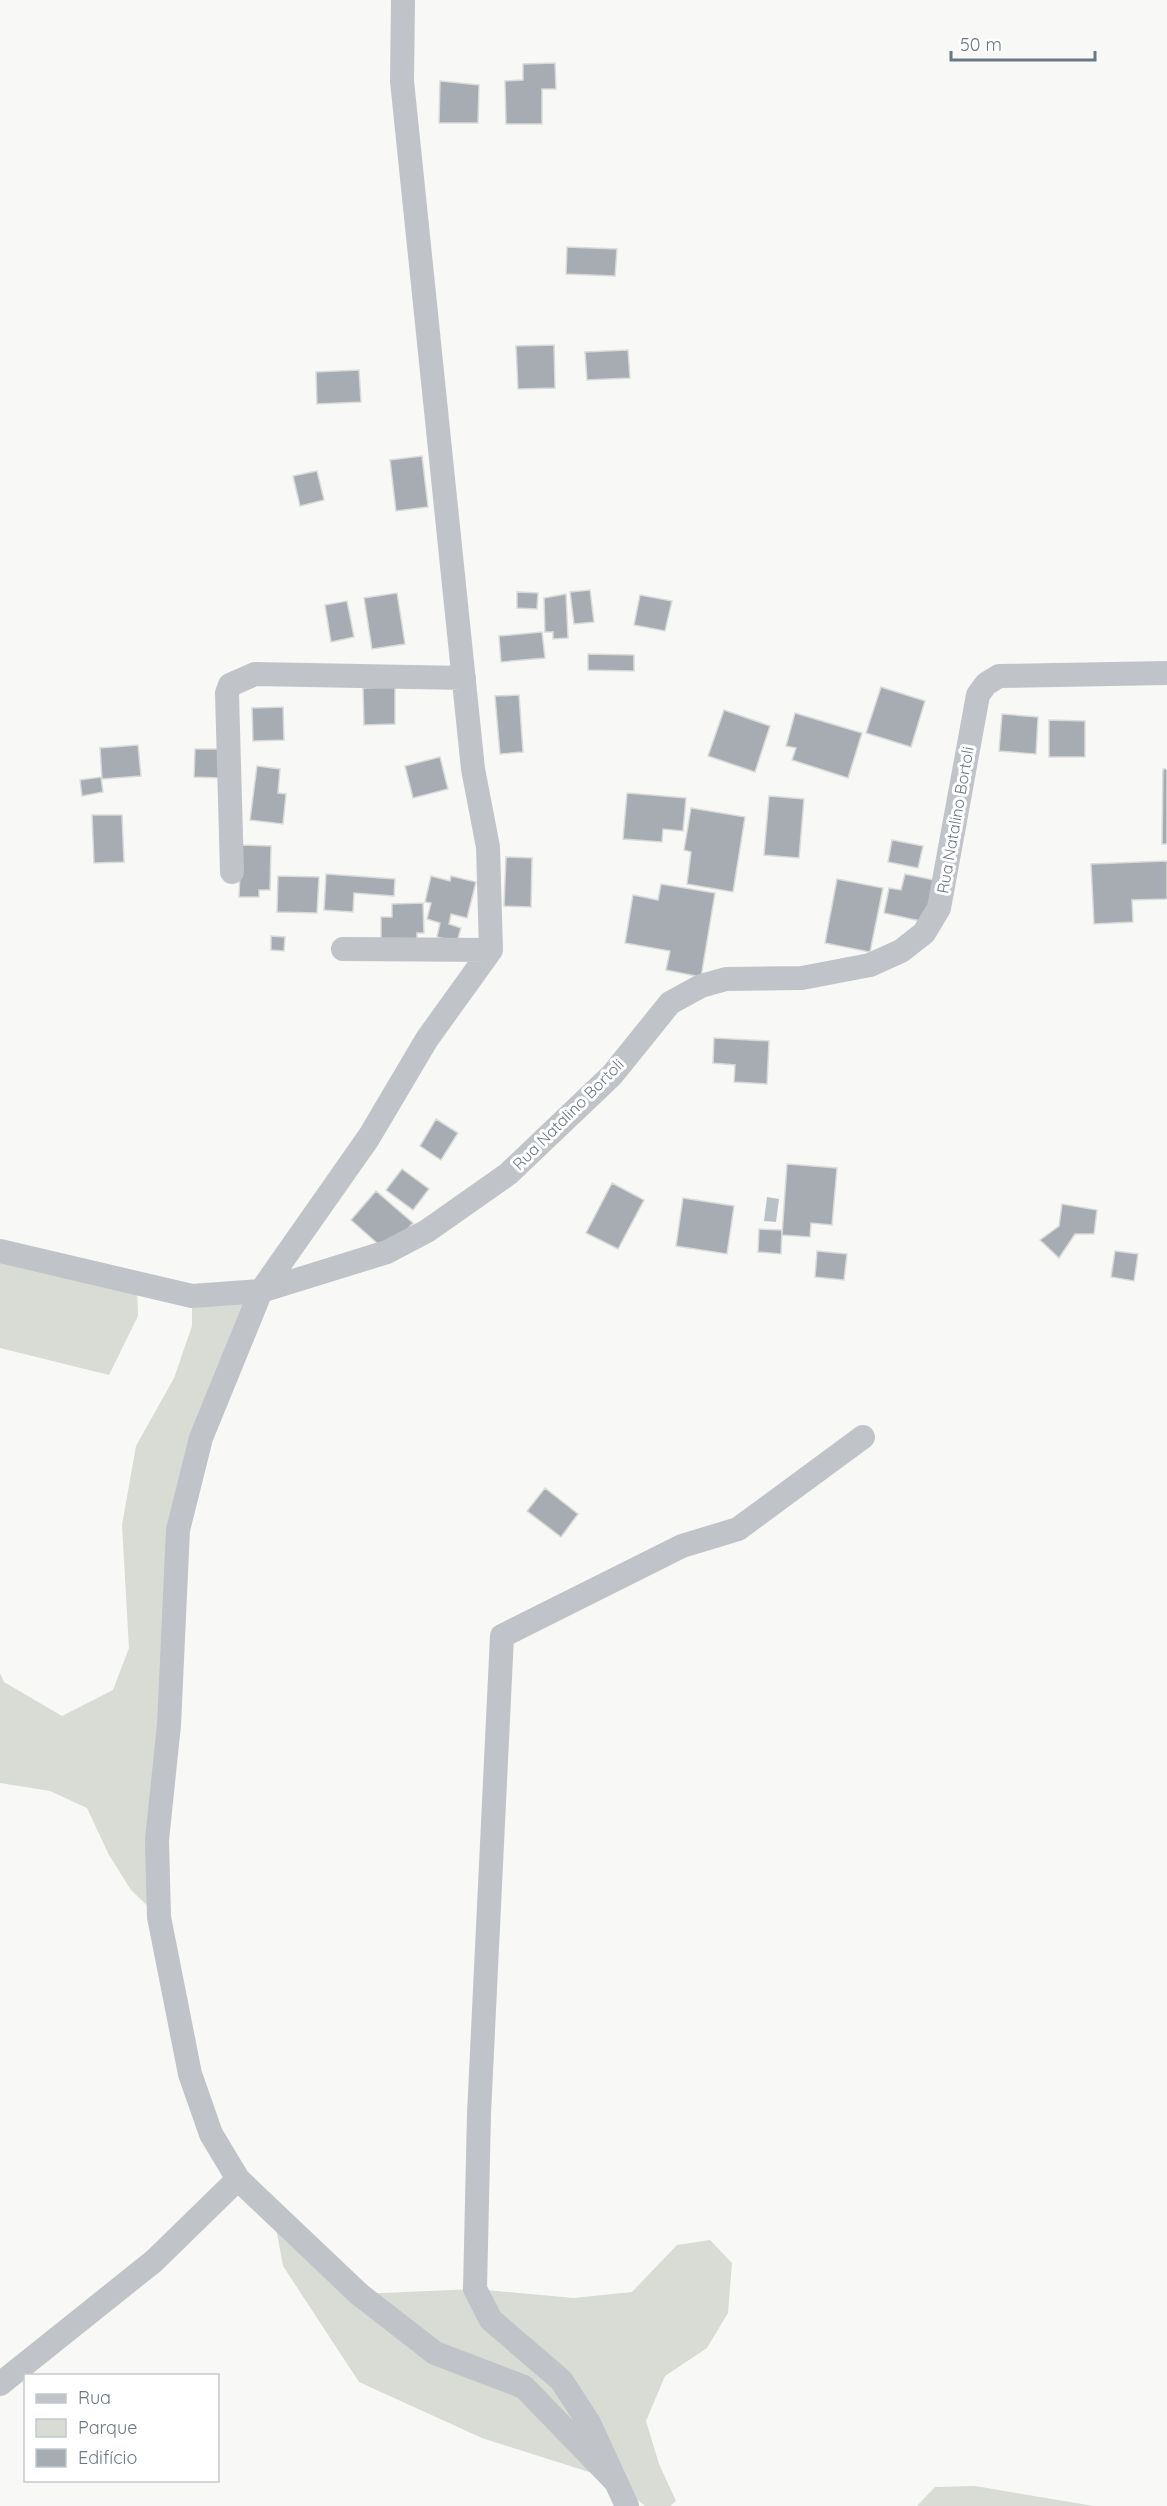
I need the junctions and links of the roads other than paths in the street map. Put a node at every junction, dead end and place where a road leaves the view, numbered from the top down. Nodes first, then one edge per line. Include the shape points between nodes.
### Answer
1 (403, 0) edge
2 (1167, 673) edge
3 (464, 678) junction
4 (232, 872) dead end
5 (343, 949) dead end
6 (491, 950) junction
7 (0, 1251) edge
8 (261, 1291) junction
9 (863, 1437) dead end
10 (238, 2179) junction
11 (0, 2384) edge
12 (614, 2480) junction
13 (627, 2506) edge

1 - 3 street via 402,81
2 - 8 street, Rua Natalino Bortoli via 999,676 986,684 978,695 939,908 924,933 901,951 870,965 802,978 726,979 701,986 670,1003 612,1075 508,1174 436,1225 387,1252
3 - 4 street via 255,674 230,685 227,693
3 - 6 street via 473,769 488,848
5 - 6 street
6 - 8 street via 427,1039 369,1137
7 - 8 street, Rua Natalino Bortoli via 192,1296
8 - 10 street via 201,1438 178,1530 170,1725 157,1840 159,1917 190,2074 211,2134
9 - 12 street via 738,1529 681,1546 502,1636 479,2114 475,2289 491,2320 561,2380 589,2423
10 - 11 street via 154,2261
10 - 12 street via 359,2294 435,2353 524,2387
12 - 13 street

